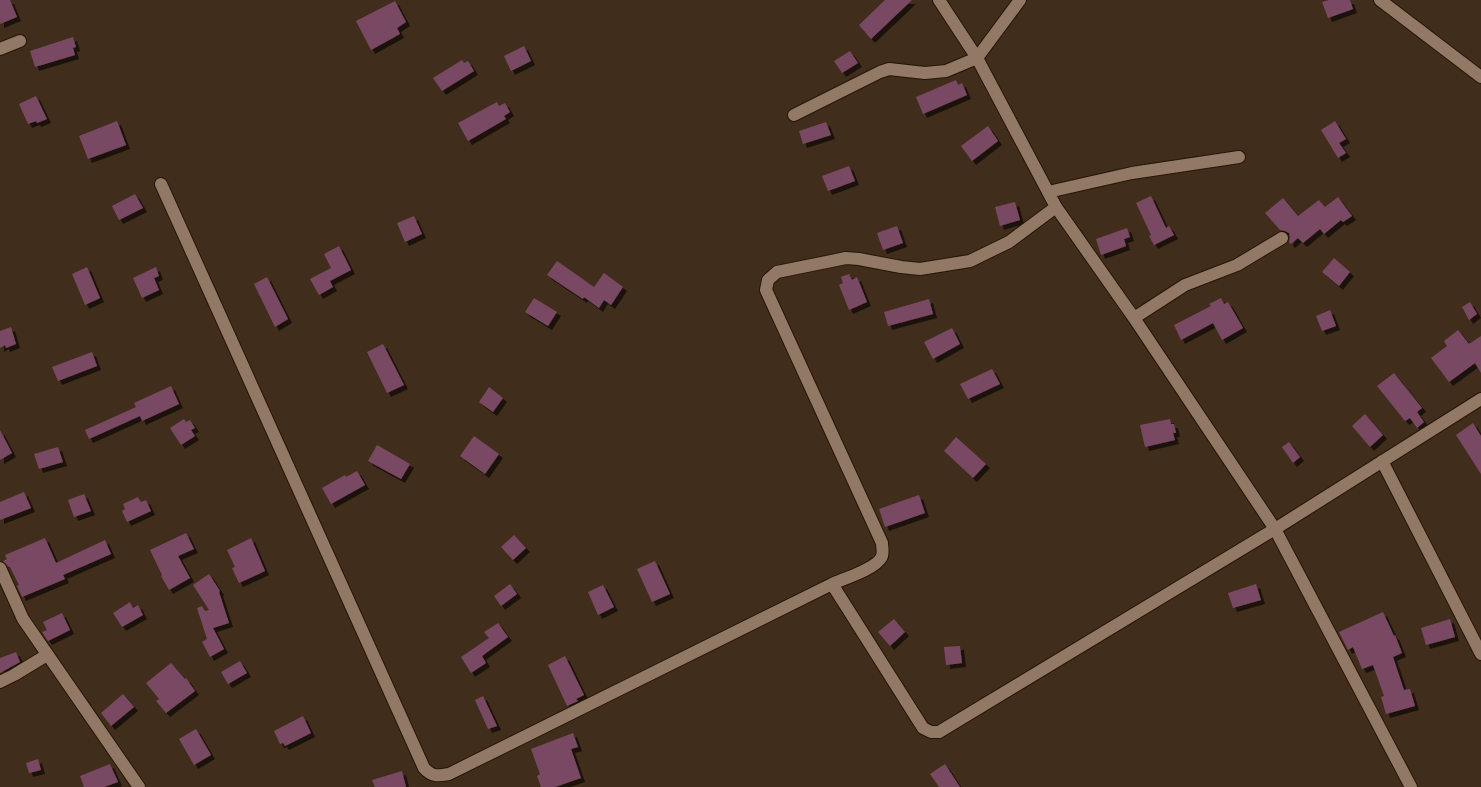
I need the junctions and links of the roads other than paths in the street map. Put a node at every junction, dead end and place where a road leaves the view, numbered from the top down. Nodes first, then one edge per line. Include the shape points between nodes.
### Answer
1 (938, 0) edge
2 (1020, 0) edge
3 (1380, 0) edge
4 (20, 41) dead end
5 (0, 48) edge
6 (977, 58) junction
7 (1481, 77) edge
8 (794, 114) dead end
9 (1239, 158) dead end
10 (161, 184) dead end
11 (1048, 192) junction
12 (1056, 207) junction
13 (1282, 238) dead end
14 (1134, 318) junction
15 (1481, 399) edge
16 (1382, 461) junction
17 (1275, 528) junction
18 (0, 568) edge
19 (832, 584) junction
20 (47, 654) junction
21 (1481, 654) edge
22 (0, 682) edge
23 (138, 787) edge
24 (1411, 787) edge

1 - 6 street
2 - 6 street
3 - 7 street
4 - 5 street
6 - 8 street via 946,71 925,73 889,69
6 - 11 street
9 - 11 street via 1132,173
10 - 19 street via 429,774 449,774
11 - 12 street
12 - 14 street
12 - 19 street via 1009,242 970,261 920,269 846,258 777,272 768,280 766,290 882,543 881,559 874,565
13 - 14 street via 1237,265 1185,285
14 - 17 street
15 - 16 street
16 - 17 street
16 - 21 street
17 - 19 street via 939,732 923,728
17 - 24 street
18 - 20 street via 23,619
20 - 22 street
20 - 23 street

